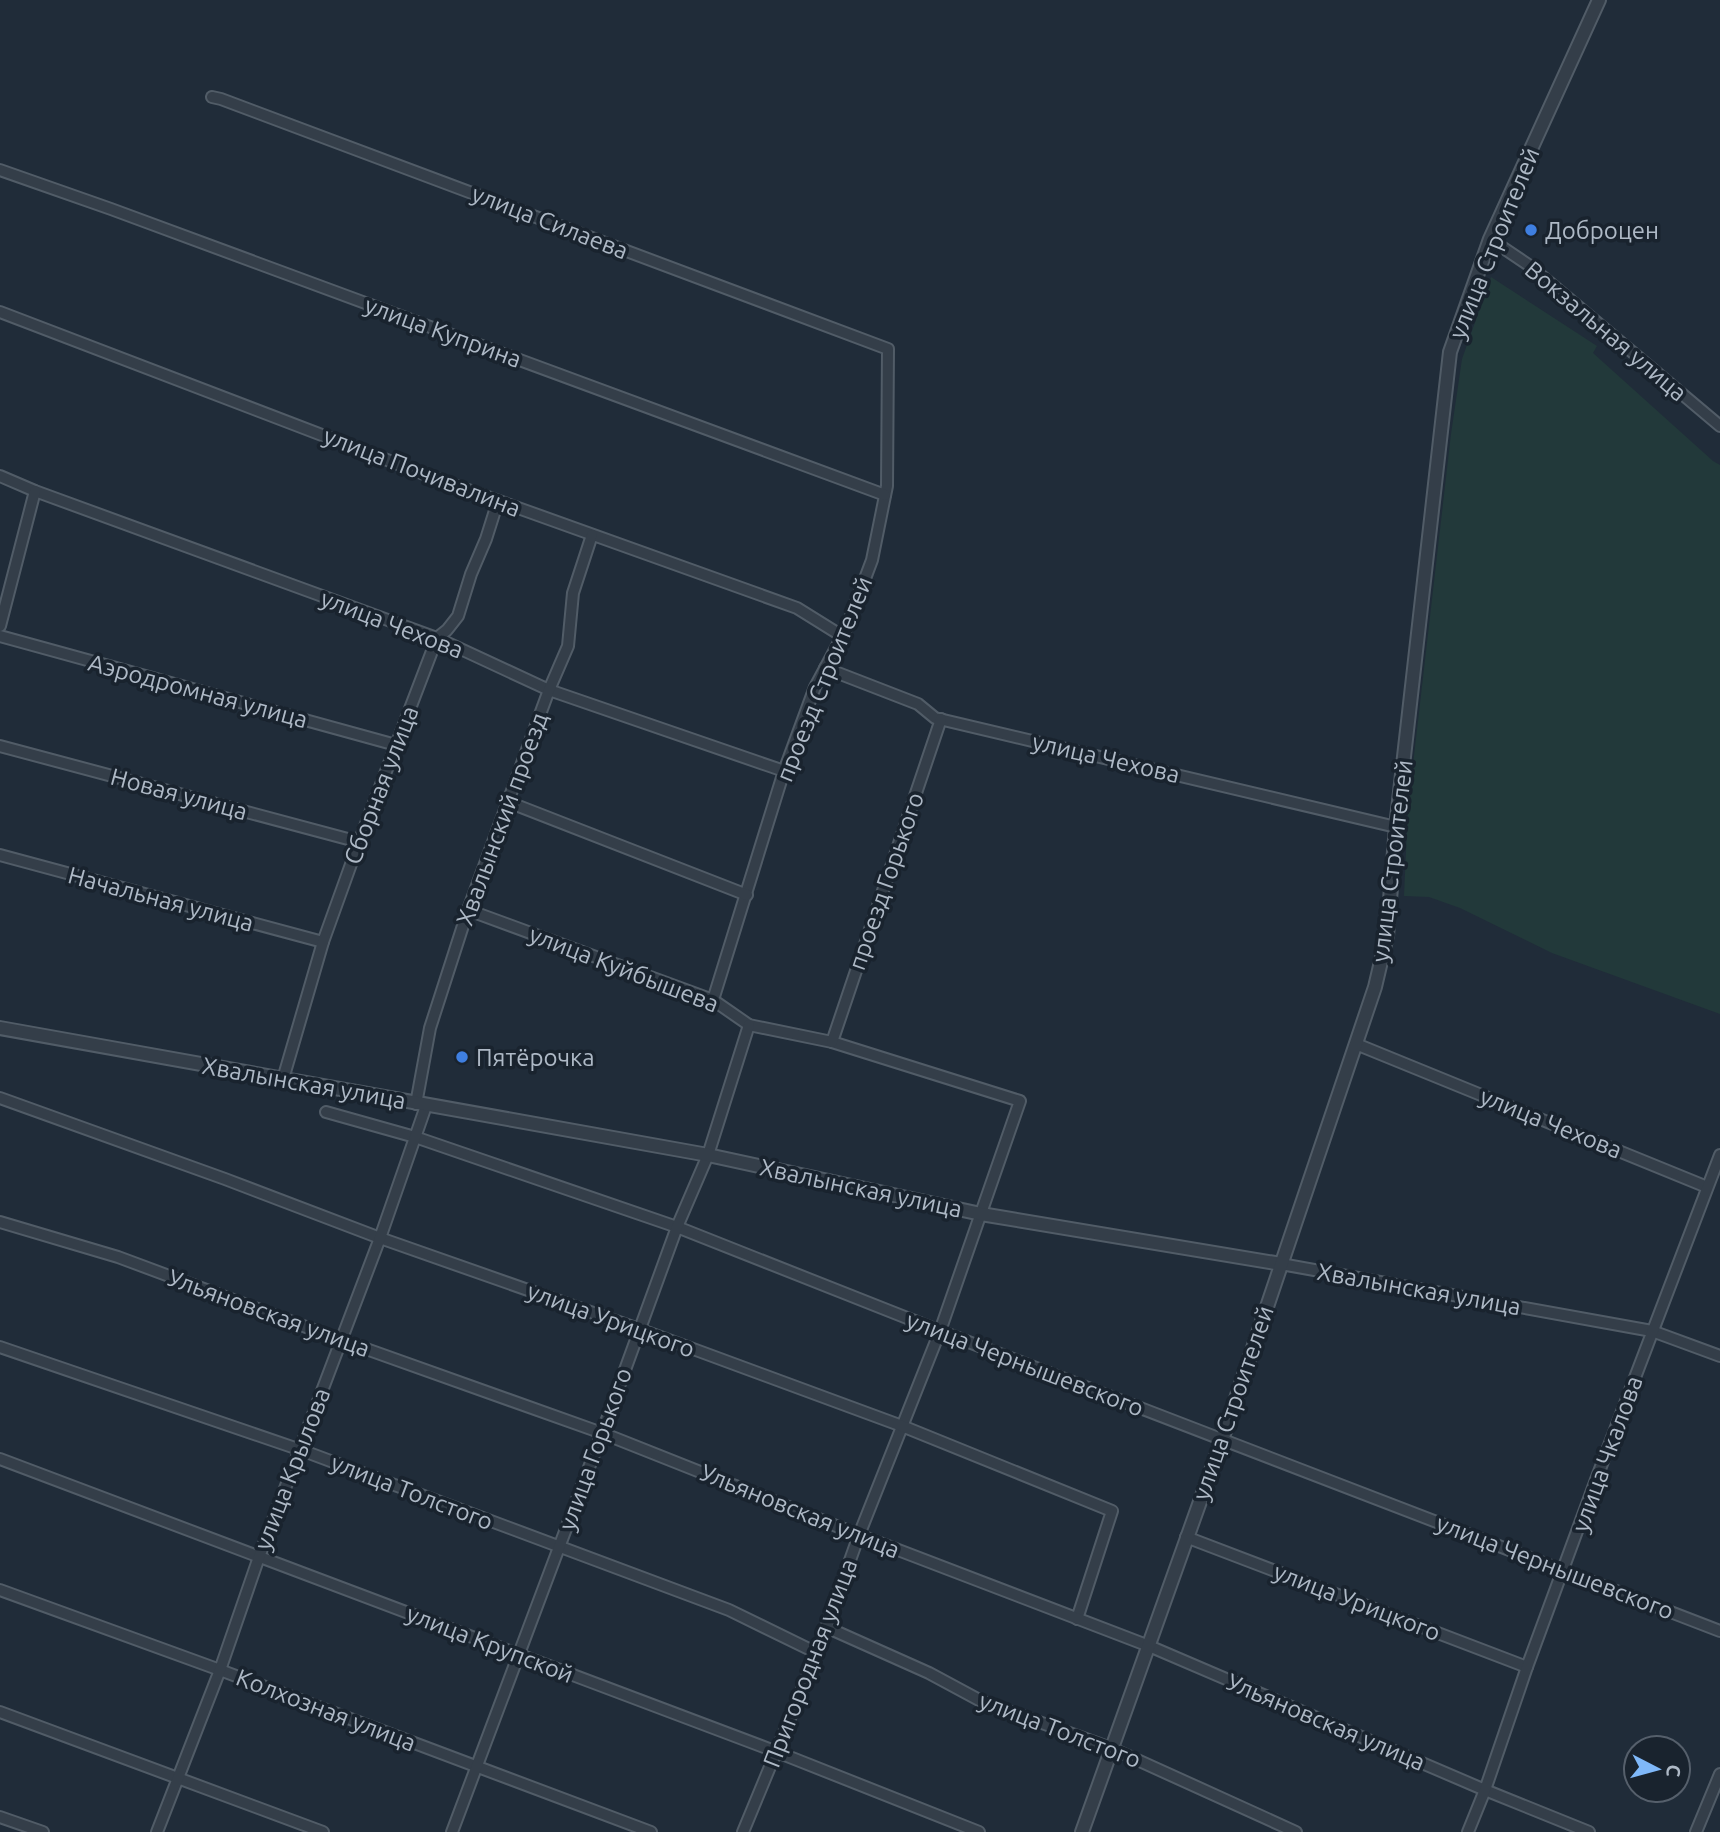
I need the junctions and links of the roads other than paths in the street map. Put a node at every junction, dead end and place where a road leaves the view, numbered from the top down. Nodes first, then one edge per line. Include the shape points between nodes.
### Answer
1 (1599, 0) edge
2 (212, 97) dead end
3 (0, 170) edge
4 (1490, 239) junction
5 (0, 312) edge
6 (888, 349) joint
7 (1720, 426) edge
8 (0, 476) edge
9 (35, 491) junction
10 (885, 495) junction
11 (498, 501) junction
12 (592, 535) junction
13 (0, 626) edge
14 (0, 636) edge
15 (842, 636) junction
16 (437, 638) junction
17 (825, 668) junction
18 (549, 690) junction
19 (942, 719) junction
20 (396, 745) junction
21 (0, 746) edge
22 (784, 771) junction
23 (508, 803) junction
24 (1396, 827) junction
25 (359, 842) junction
26 (0, 855) edge
27 (747, 895) junction
28 (468, 910) junction
29 (323, 942) junction
30 (713, 1000) junction
31 (749, 1025) junction
32 (0, 1028) edge
33 (832, 1042) junction
34 (1356, 1044) junction
35 (283, 1079) junction
36 (0, 1098) edge
37 (1020, 1101) joint
38 (421, 1105) junction
39 (326, 1112) dead end
40 (415, 1137) junction
41 (708, 1155) junction
42 (1720, 1155) edge
43 (1707, 1187) junction
44 (981, 1214) junction
45 (0, 1222) edge
46 (677, 1227) junction
47 (380, 1238) junction
48 (1281, 1264) junction
49 (639, 1329) junction
50 (940, 1331) junction
51 (1652, 1331) junction
52 (341, 1340) junction
53 (0, 1347) edge
54 (1720, 1356) edge
55 (902, 1426) junction
56 (602, 1433) junction
57 (1222, 1440) junction
58 (301, 1450) junction
59 (0, 1459) edge
60 (859, 1535) junction
61 (1186, 1537) junction
62 (559, 1547) junction
63 (259, 1557) junction
64 (1564, 1570) junction
65 (0, 1590) edge
66 (1077, 1619) junction
67 (825, 1627) junction
68 (1720, 1631) edge
69 (1149, 1646) junction
70 (817, 1653) junction
71 (518, 1655) junction
72 (1527, 1667) junction
73 (220, 1670) junction
74 (0, 1712) edge
75 (1111, 1748) junction
76 (777, 1752) junction
77 (475, 1767) junction
78 (1720, 1774) edge
79 (178, 1777) junction
80 (1485, 1790) junction
81 (0, 1816) edge
82 (43, 1832) edge
83 (157, 1832) edge
84 (323, 1832) edge
85 (452, 1832) edge
86 (651, 1832) edge
87 (743, 1832) edge
88 (979, 1832) edge
89 (1082, 1832) edge
90 (1296, 1832) edge
91 (1468, 1832) edge
92 (1588, 1832) edge
93 (1696, 1832) edge

1 - 4 street, улица Строителей
2 - 6 street, улица Силаева
3 - 10 street, улица Куприна
4 - 7 street, Вокзальная улица via 1530,266
4 - 24 street, улица Строителей via 1450,352
5 - 11 street, улица Почивалина
6 - 10 street, проезд Строителей
8 - 9 street, улица Чехова
9 - 13 street
9 - 16 street, улица Чехова
10 - 15 street, проезд Строителей via 872,560
11 - 12 street, улица Почивалина
11 - 16 street, Сборная улица via 458,616
12 - 15 street, улица Почивалина via 797,608
12 - 18 street, Хвалынский проезд via 573,593 568,646
14 - 20 street, Аэродромная улица
15 - 17 street, проезд Строителей
16 - 18 street, улица Чехова
16 - 20 street, Сборная улица
17 - 19 street, улица Чехова via 918,704
17 - 22 street, проезд Строителей
18 - 22 street, улица Чехова
18 - 23 street, Хвалынский проезд
19 - 24 street, улица Чехова
19 - 33 street, проезд Горького
20 - 25 street, Сборная улица
21 - 25 street, Новая улица
22 - 27 street, проезд Строителей
23 - 27 street
23 - 28 street, Хвалынский проезд
24 - 34 street, улица Строителей via 1387,936
25 - 29 street, Сборная улица
26 - 29 street, Начальная улица
27 - 30 street, проезд Строителей
28 - 30 street, улица Куйбышева
28 - 38 street, Хвалынский проезд via 424,1049
29 - 35 street, Сборная улица
30 - 31 street, улица Куйбышева
31 - 33 street, улица Куйбышева
31 - 41 street, улица Горького
32 - 35 street, Хвалынская улица
33 - 37 street, улица Куйбышева
34 - 43 street, улица Чехова
34 - 48 street, улица Строителей
35 - 38 street, Хвалынская улица
36 - 47 street, улица Урицкого
37 - 44 street, Пригородная улица
38 - 40 street, улица Крылова
38 - 41 street, Хвалынская улица
39 - 40 street, улица Чернышевского
40 - 46 street, улица Чернышевского
40 - 47 street, улица Крылова
41 - 44 street, Хвалынская улица
41 - 46 street, улица Горького
42 - 43 street, улица Чкалова
43 - 51 street, улица Чкалова
44 - 48 street, Хвалынская улица
44 - 50 street, Пригородная улица
45 - 52 street, Ульяновская улица via 118,1257
46 - 49 street, улица Горького
46 - 50 street, улица Чернышевского
47 - 49 street, улица Урицкого
47 - 52 street, улица Крылова
48 - 51 street, Хвалынская улица
48 - 57 street, улица Строителей
49 - 55 street, улица Урицкого
49 - 56 street, улица Горького
50 - 55 street, Пригородная улица
50 - 57 street, улица Чернышевского
51 - 54 street, Хвалынская улица
51 - 64 street, улица Чкалова
52 - 56 street, Ульяновская улица
52 - 58 street, улица Крылова
53 - 58 street, улица Толстого
55 - 60 street, Пригородная улица
55 - 66 street, улица Урицкого via 1112,1510
56 - 60 street, Ульяновская улица
56 - 62 street, улица Горького
57 - 61 street, улица Строителей
57 - 64 street, улица Чернышевского
58 - 62 street, улица Толстого
58 - 63 street, улица Крылова
59 - 63 street, улица Крупской
60 - 66 street, Ульяновская улица
60 - 67 street, Пригородная улица
61 - 69 street, улица Строителей
61 - 72 street, улица Урицкого
62 - 70 street, улица Толстого via 729,1610
62 - 71 street, улица Горького
63 - 71 street, улица Крупской
63 - 73 street, улица Крылова
64 - 68 street, улица Чернышевского
64 - 72 street, улица Чкалова
65 - 73 street, Колхозная улица
66 - 69 street, Ульяновская улица
67 - 70 street, Пригородная улица
67 - 75 street, улица Толстого via 981,1701
69 - 75 street, улица Строителей
69 - 80 street, Ульяновская улица
70 - 76 street, Пригородная улица
71 - 76 street, улица Крупской
71 - 77 street, улица Горького
72 - 80 street, улица Чкалова
73 - 77 street, Колхозная улица
73 - 79 street, улица Крылова
74 - 79 street
75 - 89 street, улица Строителей
75 - 90 street, улица Толстого
76 - 87 street, Пригородная улица
76 - 88 street, улица Крупской
77 - 85 street, улица Горького
77 - 86 street, Колхозная улица
78 - 93 street
79 - 83 street, улица Крылова
79 - 84 street
80 - 91 street, улица Чкалова
80 - 92 street, Ульяновская улица
81 - 82 street

